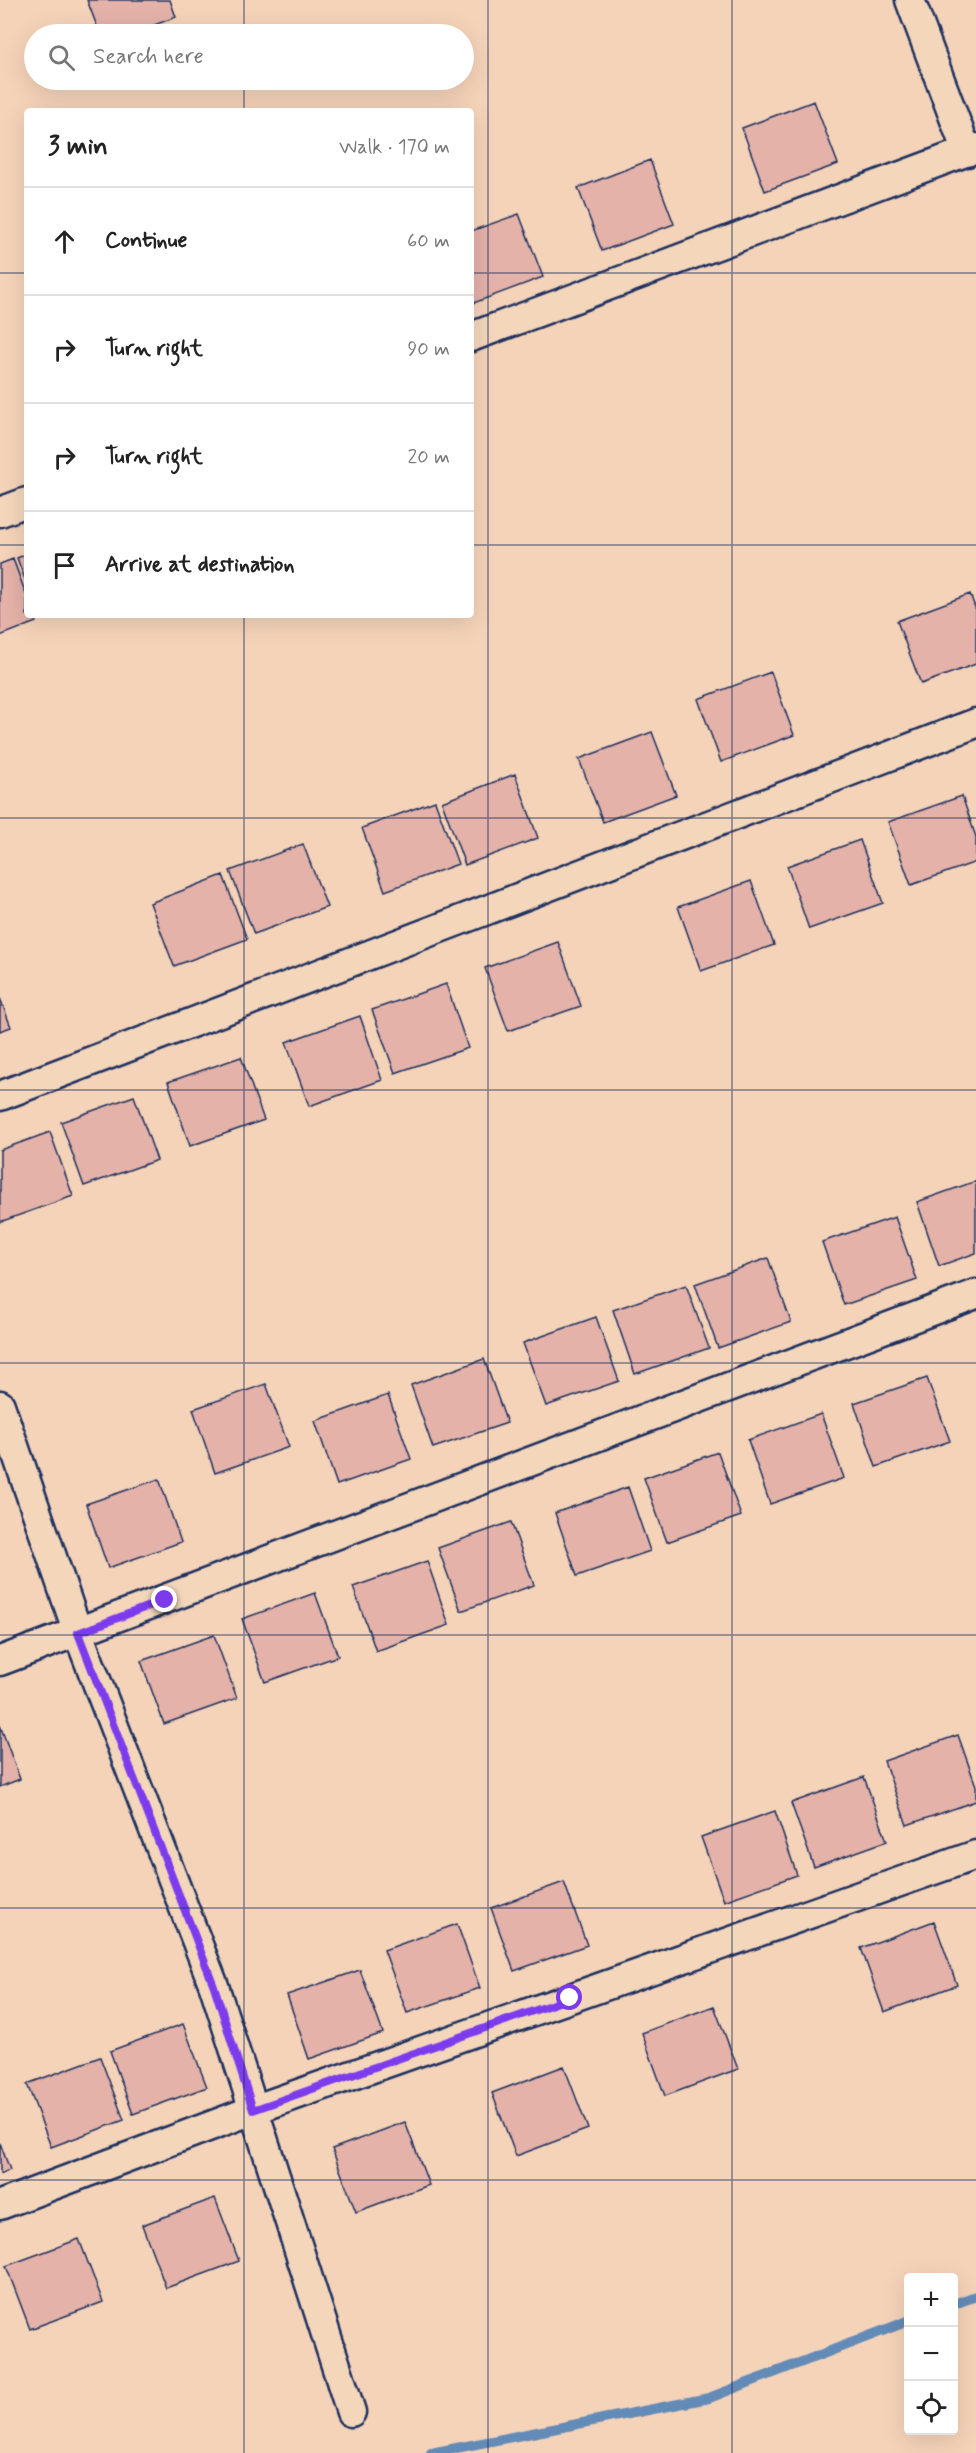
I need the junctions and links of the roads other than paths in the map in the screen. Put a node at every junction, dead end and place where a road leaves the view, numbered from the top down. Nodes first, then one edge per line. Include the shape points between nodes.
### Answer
1 (910, 0) edge
2 (971, 150) edge
3 (474, 336) edge
4 (24, 503) edge
5 (0, 512) edge
6 (976, 723) edge
7 (0, 1096) edge
8 (976, 1294) edge
9 (0, 1404) edge
10 (78, 1633) junction
11 (0, 1661) edge
12 (976, 1855) edge
13 (253, 2110) junction
14 (0, 2205) edge
15 (351, 2412) dead end

1 - 2 street
2 - 3 street
4 - 5 street
6 - 7 street
8 - 10 street
9 - 10 street
10 - 11 street
10 - 13 street via 214,1986
12 - 13 street
13 - 14 street
13 - 15 street

